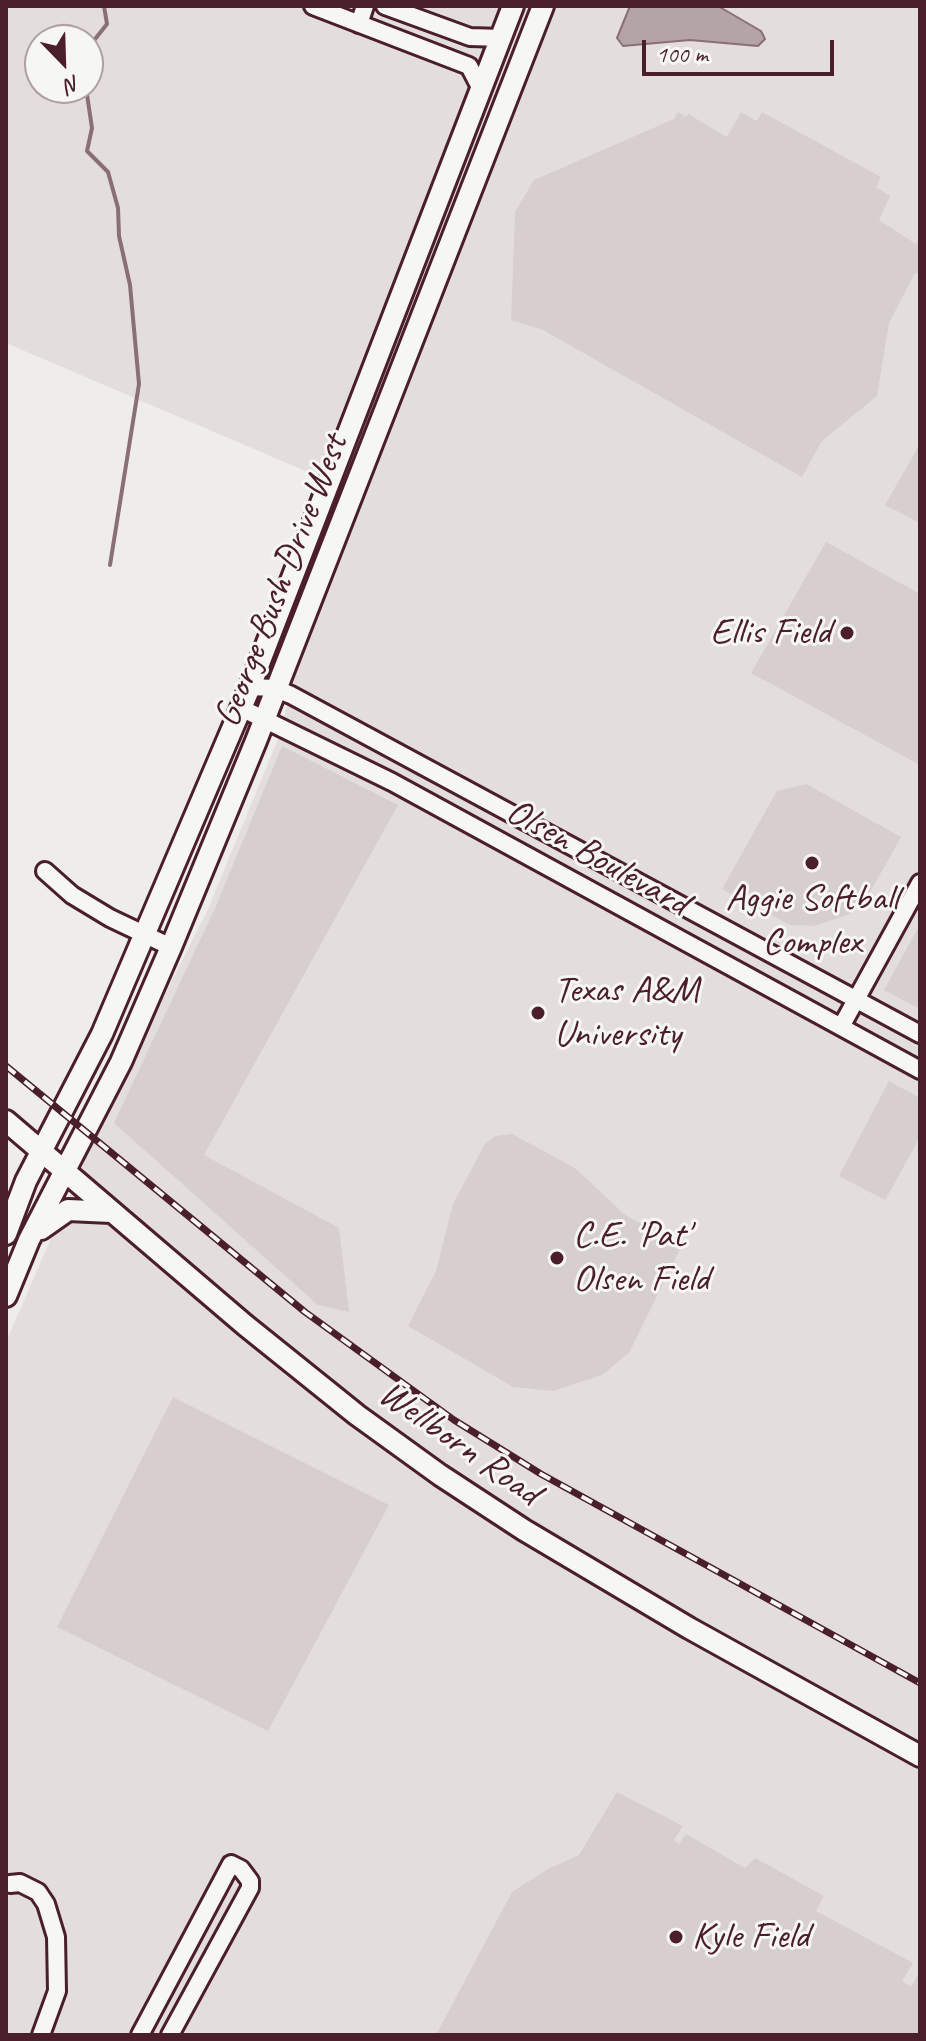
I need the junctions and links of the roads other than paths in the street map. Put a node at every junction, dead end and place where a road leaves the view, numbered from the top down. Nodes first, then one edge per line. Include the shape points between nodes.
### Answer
1 (313, 6) edge
2 (365, 6) edge
3 (385, 6) edge
4 (513, 6) edge
5 (543, 6) edge
6 (359, 24) junction
7 (501, 38) junction
8 (481, 89) junction
9 (423, 240) junction
10 (412, 342) junction
11 (250, 687) junction
12 (274, 688) junction
13 (241, 708) junction
14 (265, 718) junction
15 (532, 826) junction
16 (517, 851) junction
17 (45, 871) dead end
18 (920, 883) edge
19 (145, 935) junction
20 (171, 947) junction
21 (857, 999) junction
22 (841, 1027) junction
23 (920, 1034) edge
24 (920, 1070) edge
25 (6, 1121) edge
26 (42, 1151) junction
27 (65, 1171) junction
28 (111, 1212) junction
29 (6, 1234) edge
30 (29, 1240) junction
31 (6, 1296) edge
32 (920, 1756) edge
33 (7, 1884) edge
34 (41, 2035) edge
35 (140, 2035) edge
36 (170, 2035) edge

1 - 6 street
2 - 6 street
3 - 7 street via 470,37
4 - 7 main road, George Bush Drive West
5 - 10 main road, George Bush Drive West
6 - 8 street via 469,66
7 - 8 main road, George Bush Drive West
8 - 9 main road, George Bush Drive West
9 - 10 main road via 431,248 407,311
9 - 11 main road, George Bush Drive West
10 - 12 main road, George Bush Drive West
11 - 12 street, Olsen Boulevard
11 - 13 main road, George Bush Drive West
12 - 14 main road, George Bush Drive West
12 - 15 street, Olsen Boulevard
13 - 14 street, Olsen Boulevard
13 - 19 main road, George Bush Drive West
14 - 16 street, Olsen Boulevard
14 - 20 main road, George Bush Drive West
15 - 16 street
15 - 21 street, Olsen Boulevard
16 - 22 street, Olsen Boulevard
17 - 19 street via 72,895
18 - 21 street
19 - 20 street
19 - 26 main road, George Bush Drive West
20 - 27 main road, George Bush Drive West
21 - 22 street
21 - 23 street, Olsen Boulevard
22 - 24 street, Olsen Boulevard
25 - 26 main road, Wellborn Road
26 - 27 main road, Wellborn Road
26 - 29 main road, George Bush Drive West
27 - 28 main road, Wellborn Road
27 - 30 main road, George Bush Drive West
28 - 30 main road via 68,1210
28 - 32 main road, Wellborn Road via 357,1415 440,1475 689,1628
30 - 31 main road, George Bush Drive West
33 - 34 street via 26,1885 43,1898 59,1947 57,1991
35 - 36 street via 231,1864 241,1869 250,1888

